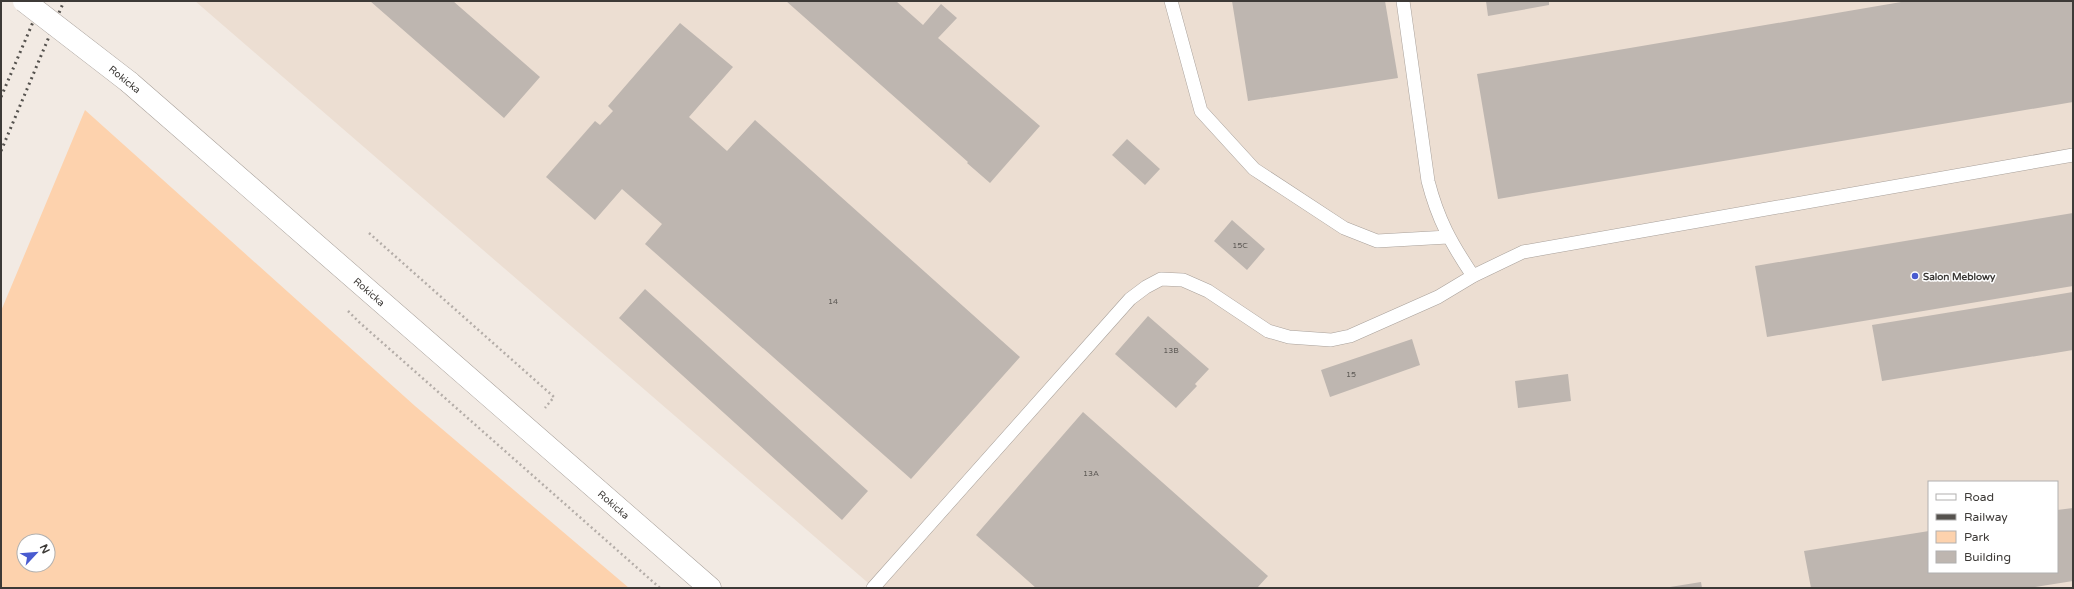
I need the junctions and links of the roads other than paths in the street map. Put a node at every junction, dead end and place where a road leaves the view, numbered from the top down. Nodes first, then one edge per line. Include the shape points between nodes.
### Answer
1 (24, 1) edge
2 (1171, 1) edge
3 (1403, 1) edge
4 (2073, 155) edge
5 (1448, 237) junction
6 (1473, 276) junction
7 (710, 588) edge
8 (873, 588) edge

1 - 7 street, Rokicka, bridge via 129,82
2 - 5 lane via 1201,111 1254,169 1344,228 1377,241
3 - 5 lane via 1428,181 1434,206
4 - 6 lane via 1523,252
5 - 6 lane
6 - 8 lane via 1438,297 1350,336 1331,340 1289,338 1268,330 1208,291 1183,280 1161,279 1130,299

